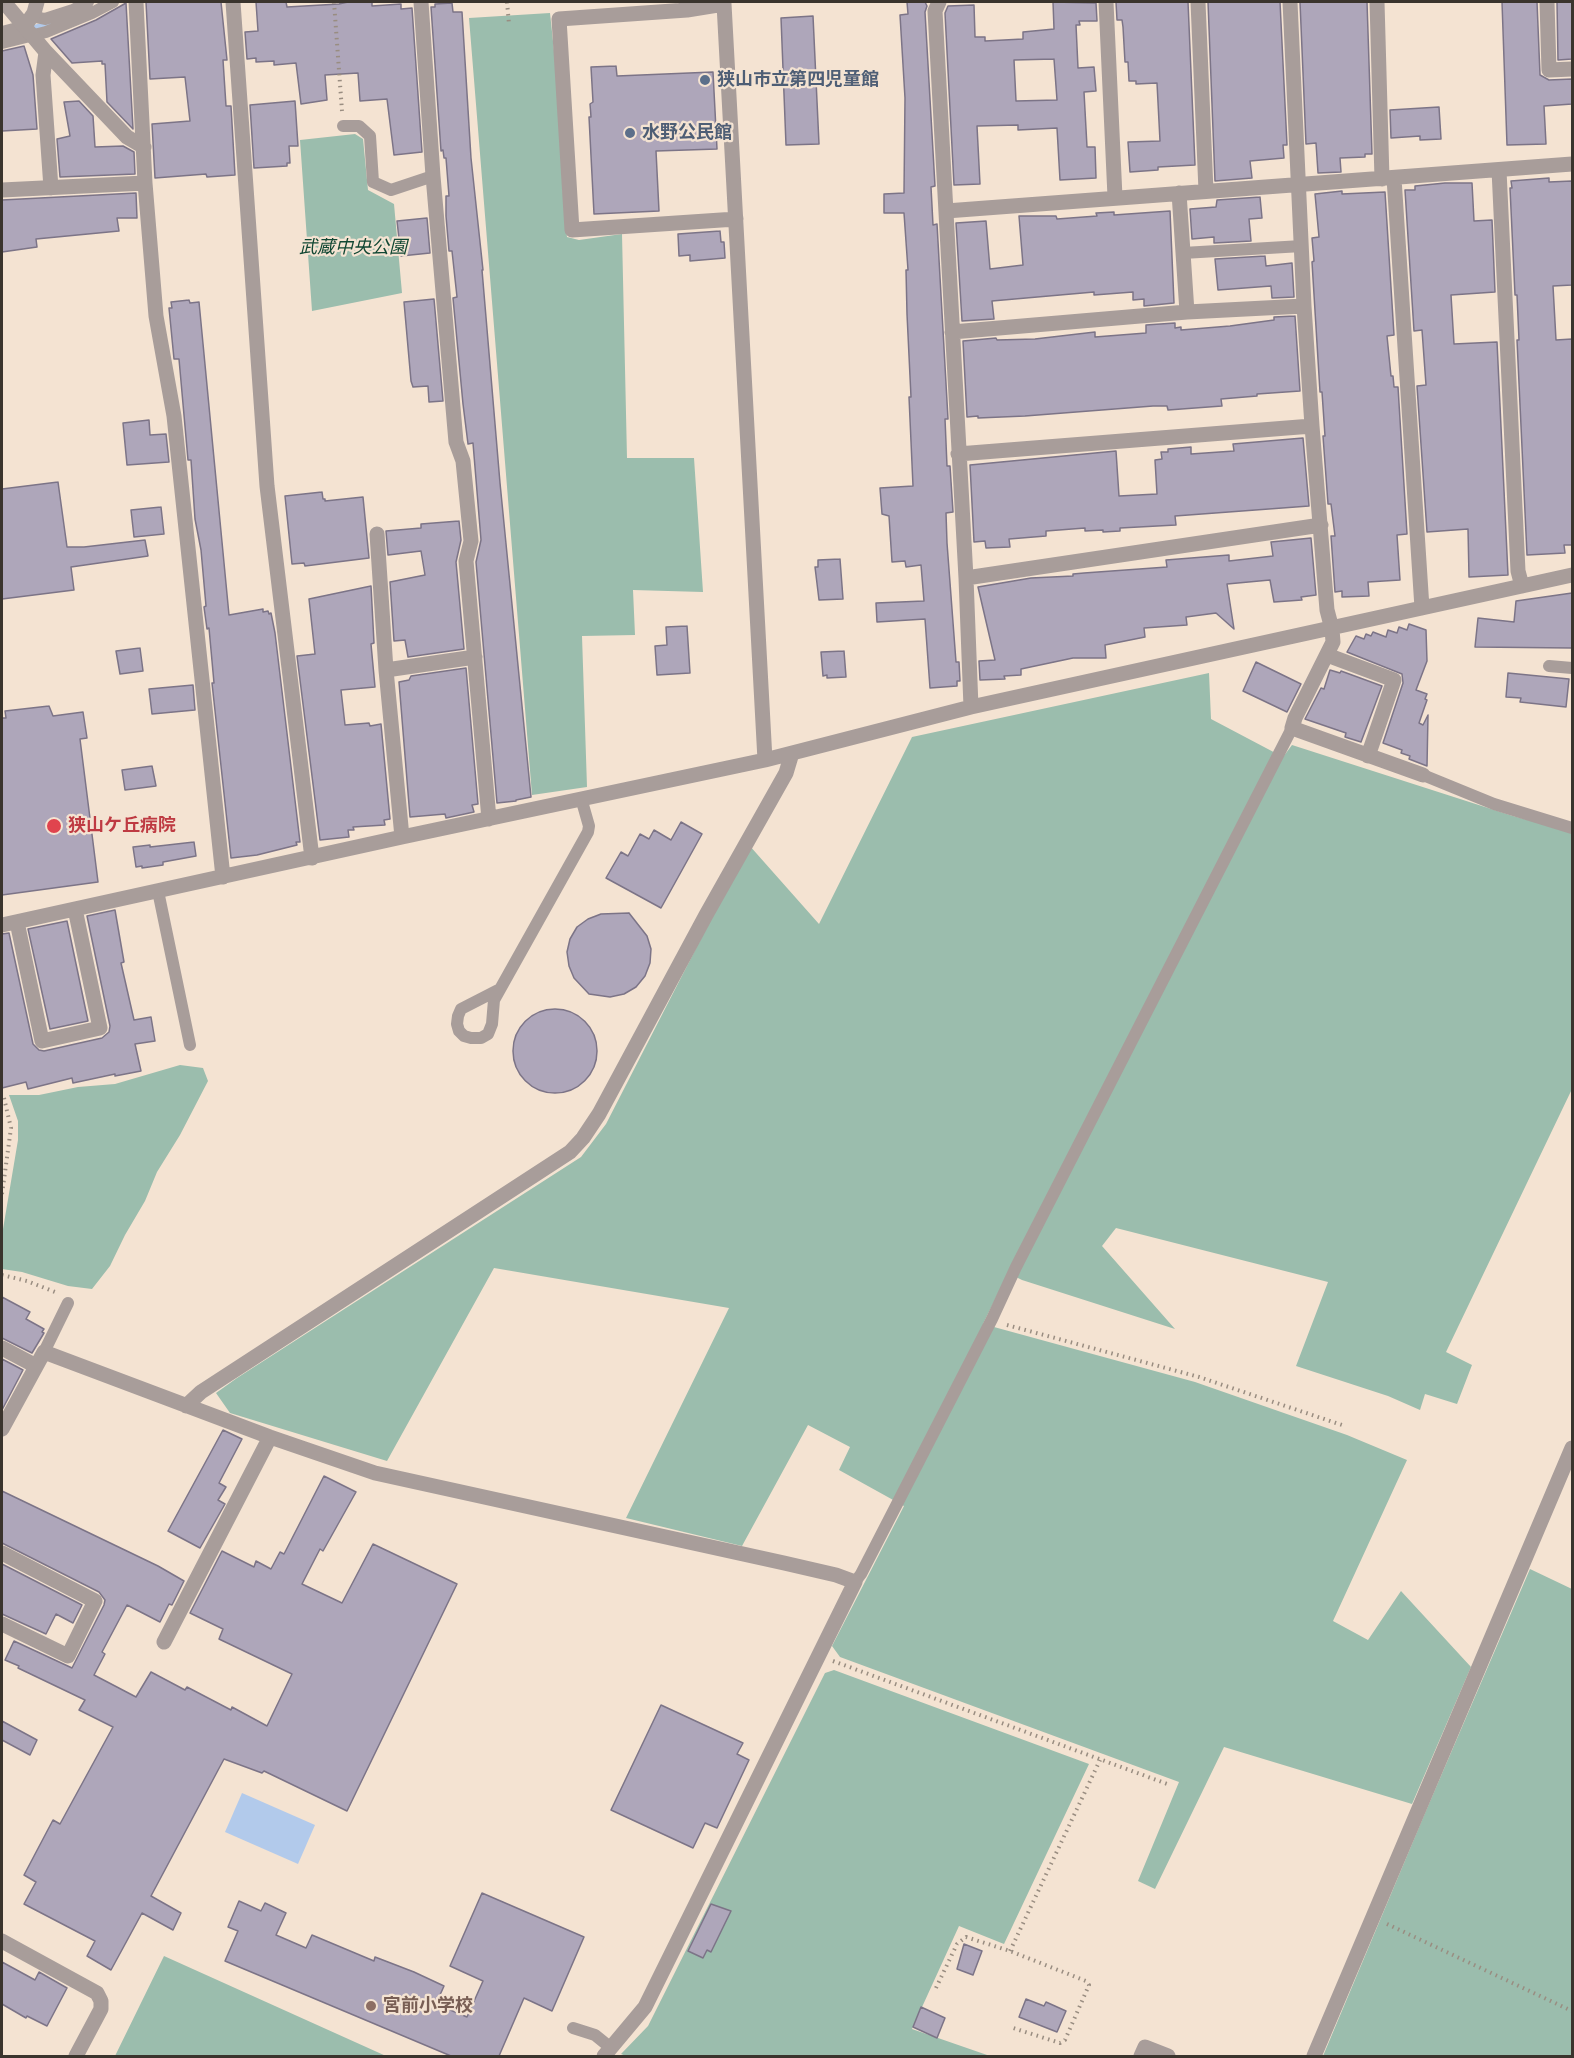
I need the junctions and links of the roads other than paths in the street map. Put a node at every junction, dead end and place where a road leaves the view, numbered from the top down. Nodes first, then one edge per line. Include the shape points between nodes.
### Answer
1 (4, 2) edge
2 (88, 2) edge
3 (113, 2) edge
4 (136, 2) edge
5 (233, 2) edge
6 (421, 2) edge
7 (939, 2) edge
8 (1106, 2) edge
9 (1198, 2) edge
10 (1290, 2) edge
11 (1377, 2) edge
12 (1547, 2) edge
13 (731, 3) edge
14 (687, 6) edge
15 (32, 20) edge
16 (2, 32) edge
17 (2, 43) edge
18 (46, 52) junction
19 (1572, 69) edge
20 (343, 126) road end
21 (144, 147) junction
22 (1572, 164) edge
23 (1499, 170) junction
24 (433, 176) junction
25 (1388, 178) junction
26 (145, 183) junction
27 (1298, 184) junction
28 (51, 188) junction
29 (2, 190) edge
30 (1206, 191) junction
31 (1179, 193) junction
32 (1115, 197) junction
33 (945, 211) junction
34 (736, 219) junction
35 (1302, 246) junction
36 (1183, 253) junction
37 (1304, 306) junction
38 (1187, 312) junction
39 (952, 332) junction
40 (1312, 426) junction
41 (958, 454) junction
42 (1321, 525) junction
43 (377, 534) dead end
44 (1572, 575) edge
45 (966, 578) junction
46 (1522, 586) junction
47 (1422, 608) junction
48 (1332, 629) junction
49 (1327, 655) junction
50 (475, 657) junction
51 (1549, 666) dead end
52 (1572, 668) edge
53 (386, 670) junction
54 (971, 708) junction
55 (1292, 728) junction
56 (792, 753) junction
57 (1368, 756) junction
58 (765, 760) junction
59 (1423, 775) joint
60 (581, 798) junction
61 (489, 819) junction
62 (1572, 828) edge
63 (402, 837) junction
64 (312, 858) junction
65 (223, 877) junction
66 (158, 891) junction
67 (75, 909) junction
68 (9, 923) edge
69 (500, 989) dead end
70 (190, 1045) dead end
71 (68, 1303) road end
72 (2, 1348) edge
73 (44, 1352) junction
74 (36, 1366) junction
75 (186, 1406) junction
76 (4, 1420) edge
77 (270, 1437) junction
78 (1572, 1448) edge
79 (2, 1553) edge
80 (855, 1582) junction
81 (2, 1624) edge
82 (164, 1642) dead end
83 (2, 1941) edge
84 (573, 2028) dead end
85 (608, 2052) edge
86 (76, 2056) edge
87 (1141, 2056) edge
88 (1168, 2056) edge
89 (1314, 2056) edge

1 - 15 street
2 - 15 lane via 45,19
3 - 15 lane via 92,13
4 - 21 street
5 - 64 street via 267,486
6 - 24 street
7 - 33 street via 934,11
8 - 32 street
9 - 30 street
10 - 27 street
11 - 25 street
12 - 19 street via 1549,70
13 - 14 street
13 - 34 street
14 - 34 street via 559,20 572,230
15 - 16 lane
15 - 17 lane
15 - 18 street
18 - 21 street via 127,137
18 - 28 street via 43,75
20 - 24 lane via 359,126 370,136 373,182 391,190
21 - 26 street
22 - 23 street
23 - 25 street
23 - 46 street via 1518,571
24 - 50 street via 456,442 464,461 469,518 471,541 466,561
25 - 27 street
25 - 47 street
26 - 28 street
26 - 65 street via 156,316 174,416
27 - 30 street
27 - 35 street
28 - 29 street
30 - 31 street
31 - 32 street
31 - 36 street
32 - 33 street
33 - 39 street
34 - 58 street
35 - 36 lane
35 - 37 street
36 - 38 street
37 - 38 street
37 - 40 street
38 - 39 street
39 - 41 street
40 - 41 street
40 - 42 street
41 - 45 street
42 - 45 street
42 - 48 street
43 - 53 street
44 - 46 street
45 - 54 street
46 - 47 street
47 - 48 street
48 - 49 street via 1333,642
48 - 54 street
49 - 55 street
49 - 57 street via 1394,680
50 - 53 street
50 - 61 street
51 - 52 lane
53 - 63 street
54 - 56 street
55 - 57 street
55 - 80 lane
56 - 58 street
56 - 75 street via 786,773 583,1138 570,1152 201,1392
57 - 59 street
58 - 60 street
59 - 62 lane via 1494,804
60 - 61 street
60 - 69 lane via 588,832
61 - 63 street
63 - 64 street
64 - 65 street
65 - 66 street
66 - 67 street
66 - 70 lane
67 - 68 street
67 - 68 street via 100,1028 42,1041
71 - 73 lane
72 - 74 street
73 - 74 street
73 - 75 street
74 - 76 street
75 - 77 street
77 - 80 street via 375,1473
77 - 82 street
78 - 89 street
79 - 81 street via 95,1601 68,1656
80 - 85 street via 645,2007
83 - 86 street via 97,1993 101,2009
84 - 85 lane via 595,2036
87 - 88 street via 1145,2048

